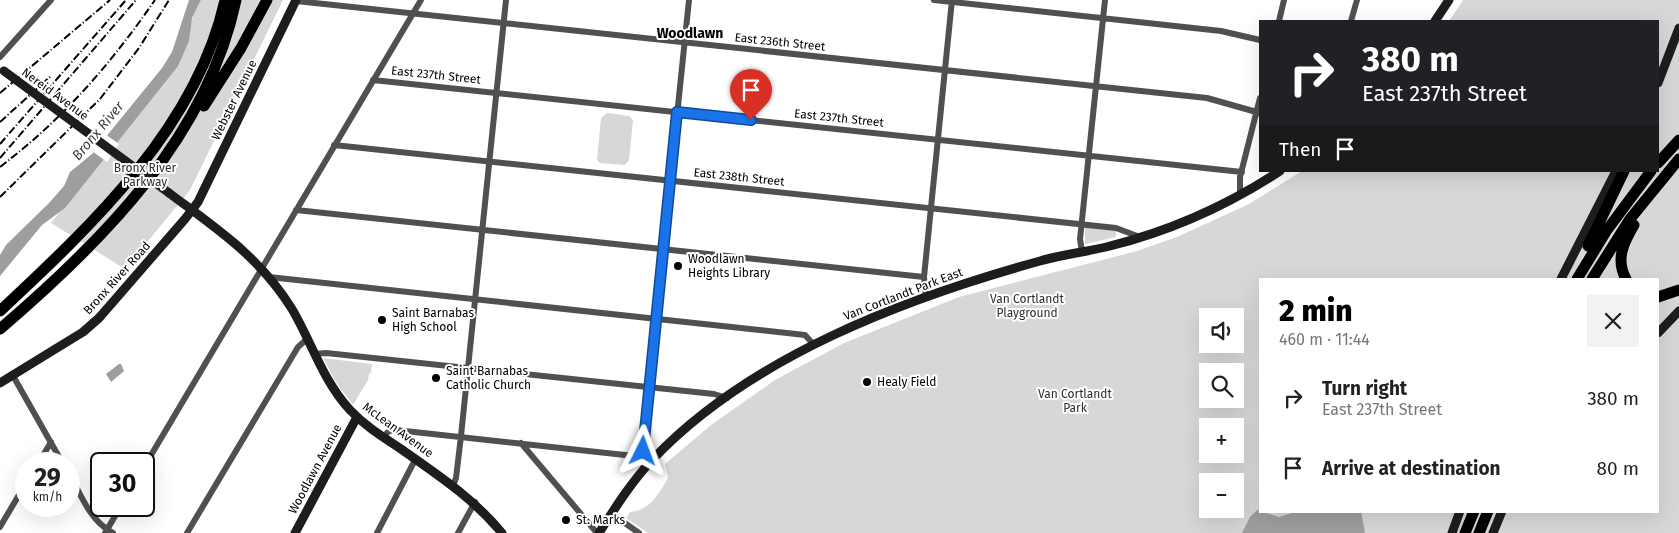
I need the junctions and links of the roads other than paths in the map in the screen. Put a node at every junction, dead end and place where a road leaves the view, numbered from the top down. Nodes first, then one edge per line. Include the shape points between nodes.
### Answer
1 (51, 0) edge
2 (225, 0) edge
3 (236, 0) edge
4 (267, 0) edge
5 (421, 0) edge
6 (506, 0) edge
7 (689, 0) edge
8 (934, 0) edge
9 (1105, 0) edge
10 (1284, 0) edge
11 (1357, 0) edge
12 (1449, 0) edge
13 (296, 1) edge
14 (952, 1) edge
15 (412, 15) junction
16 (1103, 19) junction
17 (1279, 20) edge
18 (1351, 20) edge
19 (1436, 20) edge
20 (504, 25) junction
21 (1679, 28) edge
22 (1259, 40) edge
23 (684, 43) junction
24 (0, 56) edge
25 (2, 70) edge
26 (944, 70) junction
27 (373, 80) junction
28 (1659, 80) edge
29 (1096, 86) junction
30 (496, 93) junction
31 (677, 112) junction
32 (1258, 113) edge
33 (938, 139) junction
34 (1679, 140) edge
35 (175, 143) junction
36 (334, 146) junction
37 (1089, 156) junction
38 (1679, 159) edge
39 (489, 162) junction
40 (1659, 162) edge
41 (1242, 172) junction
42 (1278, 172) edge
43 (1615, 172) edge
44 (1624, 172) edge
45 (1650, 172) edge
46 (670, 180) junction
47 (1657, 185) junction
48 (1240, 195) junction
49 (931, 209) junction
50 (192, 210) junction
51 (296, 210) junction
52 (1082, 225) junction
53 (482, 230) junction
54 (1140, 237) junction
55 (663, 249) junction
56 (1082, 252) junction
57 (261, 268) junction
58 (924, 277) junction
59 (269, 278) junction
60 (1562, 278) edge
61 (1575, 278) edge
62 (1576, 278) edge
63 (1593, 278) edge
64 (1626, 278) edge
65 (1679, 290) edge
66 (926, 296) junction
67 (1659, 297) edge
68 (475, 299) junction
69 (0, 311) edge
70 (1679, 311) edge
71 (655, 318) junction
72 (0, 329) edge
73 (1659, 332) edge
74 (307, 338) junction
75 (814, 345) junction
76 (314, 354) junction
77 (468, 368) junction
78 (12, 374) junction
79 (0, 383) edge
80 (649, 387) junction
81 (727, 398) junction
82 (357, 418) junction
83 (461, 436) junction
84 (383, 437) junction
85 (51, 442) junction
86 (521, 443) junction
87 (45, 452) edge
88 (56, 452) edge
89 (153, 452) edge
90 (415, 460) junction
91 (651, 461) junction
92 (453, 486) junction
93 (80, 493) edge
94 (15, 502) edge
95 (474, 502) junction
96 (1459, 513) edge
97 (1473, 513) edge
98 (1487, 513) edge
99 (1501, 513) edge
100 (612, 514) junction
101 (116, 517) edge
102 (0, 527) edge
103 (108, 532) edge
104 (187, 533) edge
105 (295, 533) edge
106 (377, 533) edge
107 (458, 533) edge
108 (502, 533) edge
109 (598, 533) edge
110 (639, 533) edge
111 (1452, 533) edge
112 (1465, 533) edge
113 (1479, 533) edge
114 (1493, 533) edge

1 - 24 street
2 - 69 highway via 214,41 195,86 170,128 137,170 73,239
3 - 35 highway via 212,74
4 - 35 highway via 226,72
5 - 15 street
6 - 20 street
7 - 23 street
8 - 14 street
9 - 16 street
10 - 17 street
11 - 18 street
12 - 19 street
13 - 15 street, East 236th Street
13 - 50 street, Webster Avenue
14 - 16 street
14 - 26 street
15 - 20 street, East 236th Street
15 - 27 street
16 - 22 street via 1221,31
16 - 29 street
20 - 23 street, East 236th Street
20 - 30 street
21 - 28 street
23 - 26 street, East 236th Street
23 - 31 street
25 - 50 street, Nereid Avenue, bridge
26 - 29 street, East 236th Street
26 - 33 street
27 - 30 street, East 237th Street
27 - 36 street
29 - 32 street, East 236th Street via 1207,98
29 - 37 street
30 - 31 street, East 237th Street
30 - 39 street
31 - 33 street, East 237th Street
31 - 46 street
32 - 41 street
33 - 37 street, East 237th Street
33 - 49 street
34 - 40 highway
35 - 72 highway via 149,179 76,259
36 - 39 street, East 238th Street
36 - 51 street
37 - 41 street, East 237th Street
37 - 52 street
38 - 47 highway
39 - 46 street, East 238th Street
39 - 53 street
41 - 48 street
42 - 48 street, Van Cortlandt Park East
43 - 60 street
44 - 61 highway
45 - 62 highway
46 - 49 street, East 238th Street
46 - 55 street
47 - 63 highway
47 - 64 highway via 1622,249 1621,266
48 - 54 street, Van Cortlandt Park East via 1186,221
49 - 52 street, East 238th Street
49 - 58 street
50 - 57 street, Nereid Avenue via 237,243
50 - 78 street, Bronx River Road via 84,332
51 - 53 street
51 - 57 street
52 - 54 street, East 238th Street via 1119,229
52 - 56 street
53 - 55 street
53 - 68 street
54 - 56 street, Van Cortlandt Park East
55 - 58 street
55 - 71 street
56 - 66 street, Van Cortlandt Park East via 1039,261
57 - 59 street, McLean Avenue
57 - 89 street
58 - 66 street
59 - 68 street
59 - 74 street, McLean Avenue
65 - 67 highway
66 - 75 street, Van Cortlandt Park East
68 - 71 street
68 - 77 street
70 - 73 street
71 - 75 street via 805,335
71 - 80 street
74 - 76 street, McLean Avenue
74 - 104 street via 298,347
75 - 81 street, Van Cortlandt Park East
76 - 77 street via 326,352
76 - 82 street, McLean Avenue via 333,389
77 - 80 street
77 - 83 street
78 - 79 street, Bronx River Road
78 - 85 street
80 - 81 street
80 - 91 street via 643,449
81 - 91 street, Van Cortlandt Park East
82 - 84 street, McLean Avenue
82 - 105 street, Woodlawn Avenue
83 - 84 street via 396,430
83 - 86 street
83 - 92 street
84 - 90 street, McLean Avenue
85 - 87 street
85 - 88 street
86 - 91 street via 637,456
86 - 109 street
90 - 92 street, McLean Avenue
90 - 106 street
91 - 100 street, Van Cortlandt Park East
92 - 95 street, McLean Avenue
93 - 103 street via 93,517
94 - 102 street
95 - 107 street
95 - 108 street, McLean Avenue
96 - 111 street
97 - 112 highway
98 - 113 highway
99 - 114 street
100 - 109 street, Van Cortlandt Park East
100 - 110 street
101 - 103 street

